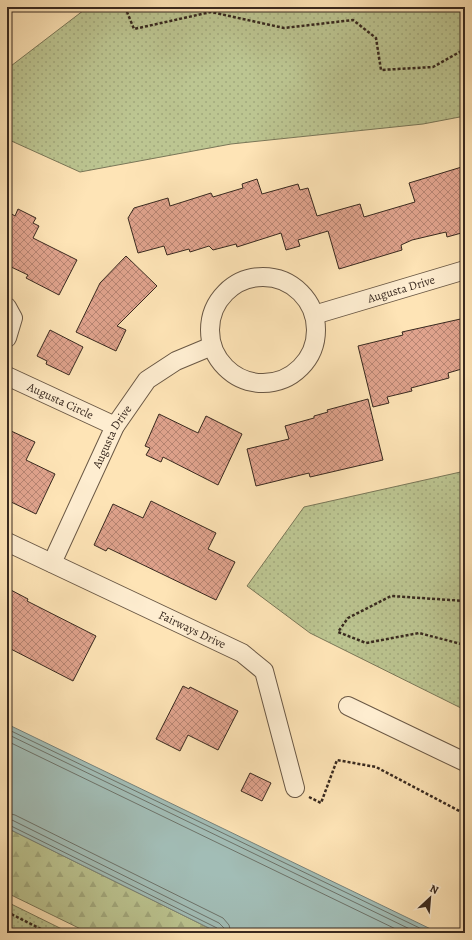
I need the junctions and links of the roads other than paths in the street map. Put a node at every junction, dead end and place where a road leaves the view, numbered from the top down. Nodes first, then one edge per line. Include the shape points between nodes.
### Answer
1 (465, 270) edge
2 (7, 307) edge
3 (314, 315) junction
4 (7, 338) edge
5 (212, 346) junction
6 (7, 376) edge
7 (115, 426) junction
8 (7, 542) edge
9 (52, 563) junction
10 (348, 706) dead end
11 (465, 762) edge
12 (295, 788) road end

1 - 3 street, Augusta Drive
2 - 4 street via 13,318
3 - 5 street via 306,299 292,286 275,278 257,277 239,283 224,294 216,305 209,327
3 - 5 street via 317,332 314,348 306,363 294,375 278,382 262,384 245,381 231,373 219,361
5 - 7 street, Augusta Drive via 176,361 147,380
6 - 7 street, Augusta Circle
7 - 9 street, Augusta Drive
8 - 9 street, Fairways Drive
9 - 12 street, Fairways Drive via 242,653 264,670
10 - 11 street

